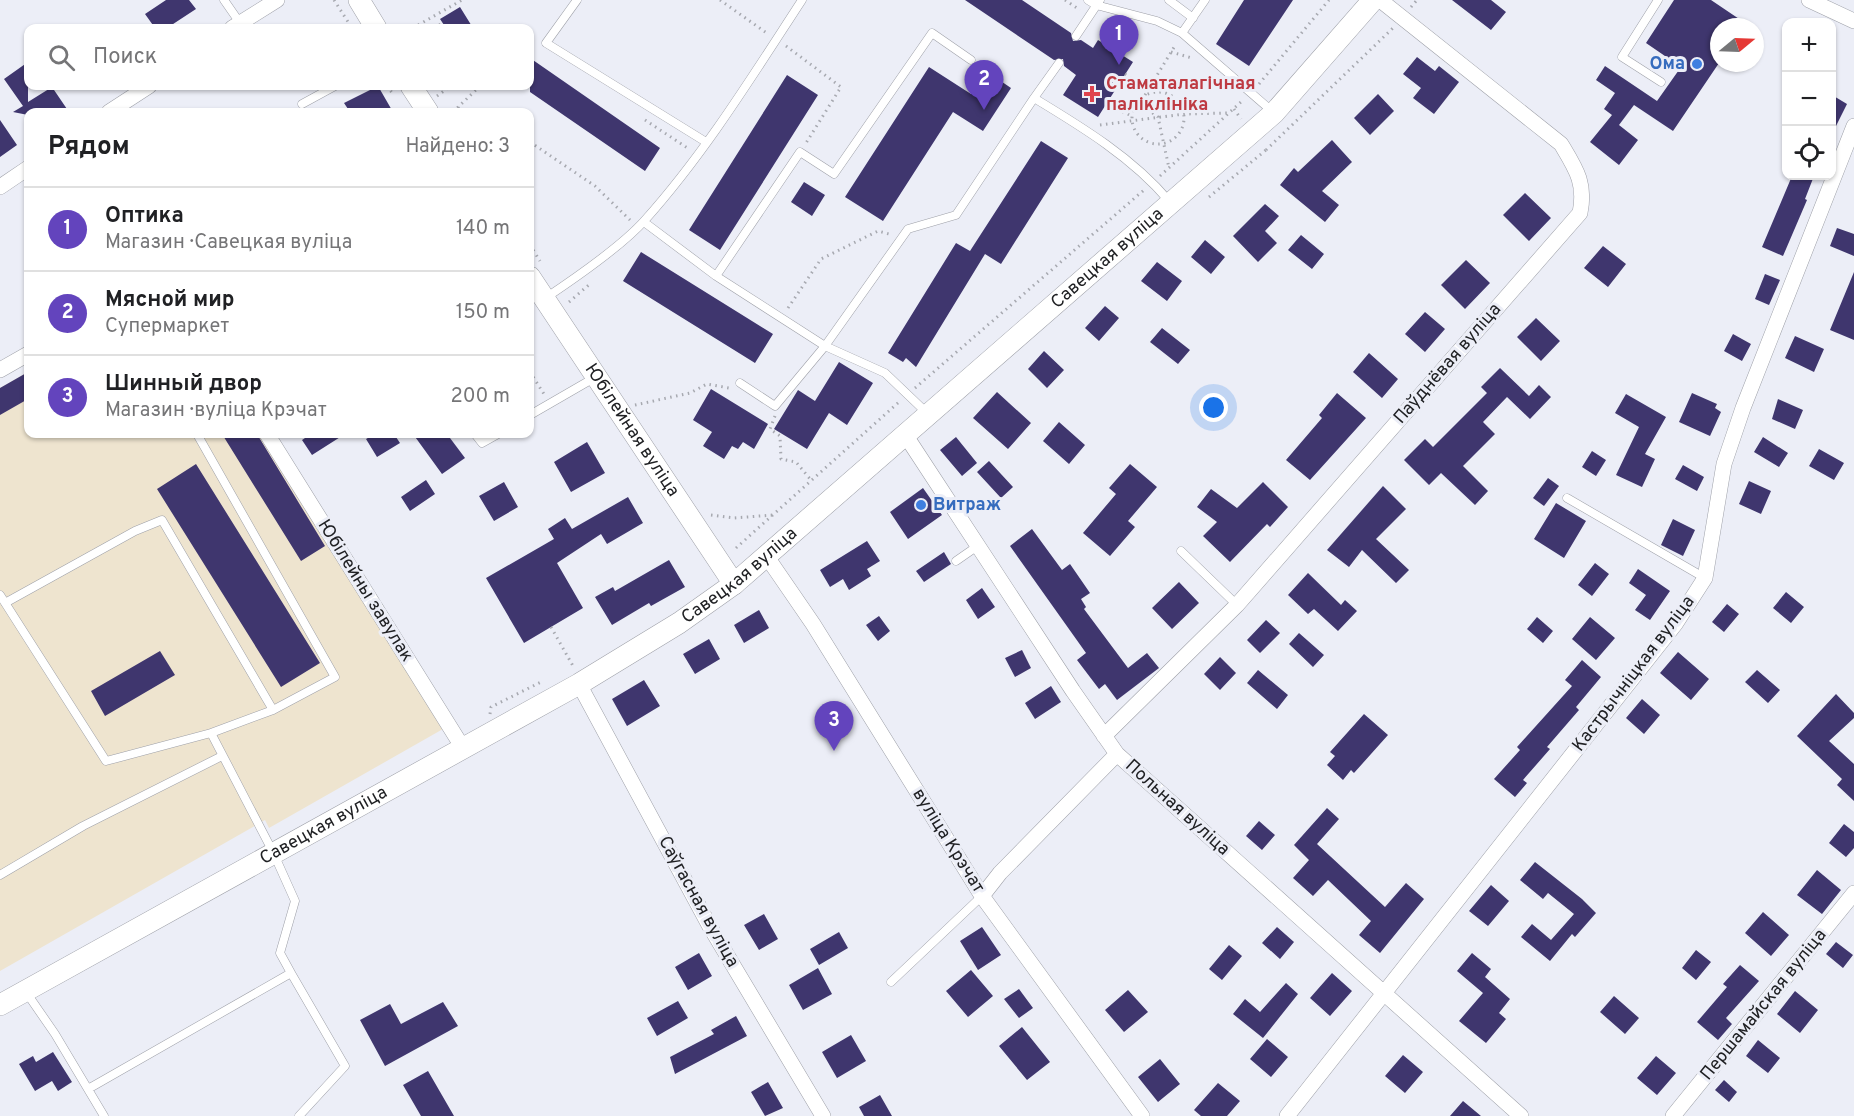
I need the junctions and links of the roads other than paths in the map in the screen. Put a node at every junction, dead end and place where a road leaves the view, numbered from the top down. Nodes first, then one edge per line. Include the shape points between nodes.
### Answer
1 (224, 0) edge
2 (278, 0) edge
3 (359, 0) edge
4 (577, 0) edge
5 (802, 0) edge
6 (1088, 0) edge
7 (1168, 0) edge
8 (1205, 0) edge
9 (1373, 0) edge
10 (1380, 0) edge
11 (1658, 0) edge
12 (1809, 0) edge
13 (1098, 3) edge
14 (1193, 18) junction
15 (1854, 21) edge
16 (235, 24) edge
17 (239, 24) edge
18 (374, 24) edge
19 (1182, 33) junction
20 (1076, 36) dead end
21 (971, 60) dead end
22 (1059, 63) dead end
23 (1661, 82) dead end
24 (143, 90) edge
25 (328, 90) edge
26 (417, 90) edge
27 (1034, 98) junction
28 (302, 105) dead end
29 (115, 108) edge
30 (426, 108) edge
31 (1274, 113) junction
32 (1854, 126) edge
33 (706, 142) junction
34 (24, 171) edge
35 (0, 187) edge
36 (1172, 204) junction
37 (640, 224) junction
38 (716, 276) junction
39 (534, 286) edge
40 (543, 300) junction
41 (825, 346) junction
42 (24, 356) edge
43 (0, 370) edge
44 (595, 377) junction
45 (741, 384) road end
46 (534, 413) edge
47 (929, 415) junction
48 (906, 436) junction
49 (199, 438) edge
50 (269, 438) edge
51 (478, 438) edge
52 (491, 438) edge
53 (1567, 498) dead end
54 (979, 545) junction
55 (1181, 551) dead end
56 (767, 557) junction
57 (956, 561) dead end
58 (1705, 578) junction
59 (734, 584) junction
60 (0, 595) edge
61 (5, 603) junction
62 (1237, 605) junction
63 (576, 675) junction
64 (273, 710) junction
65 (211, 733) junction
66 (1104, 736) junction
67 (463, 748) junction
68 (1117, 754) junction
69 (222, 756) junction
70 (273, 852) junction
71 (0, 875) edge
72 (1854, 893) edge
73 (982, 896) junction
74 (291, 973) junction
75 (891, 982) dead end
76 (25, 990) junction
77 (1384, 994) junction
78 (0, 1005) edge
79 (88, 1089) junction
80 (104, 1116) edge
81 (299, 1116) edge
82 (823, 1116) edge
83 (1142, 1116) edge
84 (1287, 1116) edge
85 (1521, 1116) edge
86 (1673, 1116) edge

1 - 16 lane
2 - 17 street
3 - 18 street
4 - 33 lane via 546,43
5 - 33 lane
6 - 13 lane
7 - 14 lane
8 - 14 lane
9 - 31 street, Савецкая вуліца
10 - 62 street, Паўднёвая вуліца via 1561,144 1577,171 1584,194 1580,213
11 - 23 lane via 1622,57
12 - 15 street
13 - 19 lane
13 - 20 lane
14 - 19 lane
19 - 31 lane
21 - 38 lane via 932,33 834,174 800,152
22 - 27 lane
24 - 29 street
25 - 28 lane
26 - 30 street
27 - 36 lane via 1082,127 1153,182
27 - 41 lane via 956,215 908,229
31 - 36 street, Савецкая вуліца
32 - 58 street, Кастрычніцкая вуліца via 1724,464
33 - 37 lane
34 - 35 street
36 - 47 street, Савецкая вуліца
37 - 38 lane
37 - 40 lane
38 - 41 lane
39 - 40 street, Юбілейная вуліца
40 - 44 street, Юбілейная вуліца
41 - 45 lane via 775,405
41 - 47 lane via 885,373
42 - 43 street
44 - 46 lane
44 - 59 street, Юбілейная вуліца
47 - 48 street, Савецкая вуліца
48 - 54 street, Польная вуліца
48 - 56 street, Савецкая вуліца
49 - 64 lane via 335,677
50 - 67 street, Юбілейны завулак
51 - 52 lane via 482,443
53 - 58 lane
54 - 57 lane
54 - 66 street, Польная вуліца
55 - 62 lane
56 - 59 street, Савецкая вуліца
56 - 73 street, вуліца Крэчат
58 - 77 street, Кастрычніцкая вуліца via 1676,623
59 - 63 street, Савецкая вуліца via 680,623
60 - 61 lane
61 - 64 lane via 162,520
61 - 65 lane via 106,761
62 - 66 street, Паўднёвая вуліца
63 - 67 street, Савецкая вуліца
63 - 82 street, Саўгасная вуліца via 709,925
64 - 65 lane
65 - 69 lane
66 - 68 street, Польная вуліца
67 - 70 street, Савецкая вуліца
68 - 73 street
68 - 77 street, Польная вуліца
69 - 70 lane
69 - 71 lane via 83,826
70 - 74 lane via 295,901 280,953
70 - 76 street, Савецкая вуліца
72 - 86 street, Першамайская вуліца
73 - 75 lane
73 - 83 street, вуліца Крэчат
74 - 79 lane
74 - 81 lane via 345,1066
76 - 78 street, Савецкая вуліца
76 - 79 lane
77 - 84 street, Кастрычніцкая вуліца
77 - 85 street, Польная вуліца
79 - 80 lane

